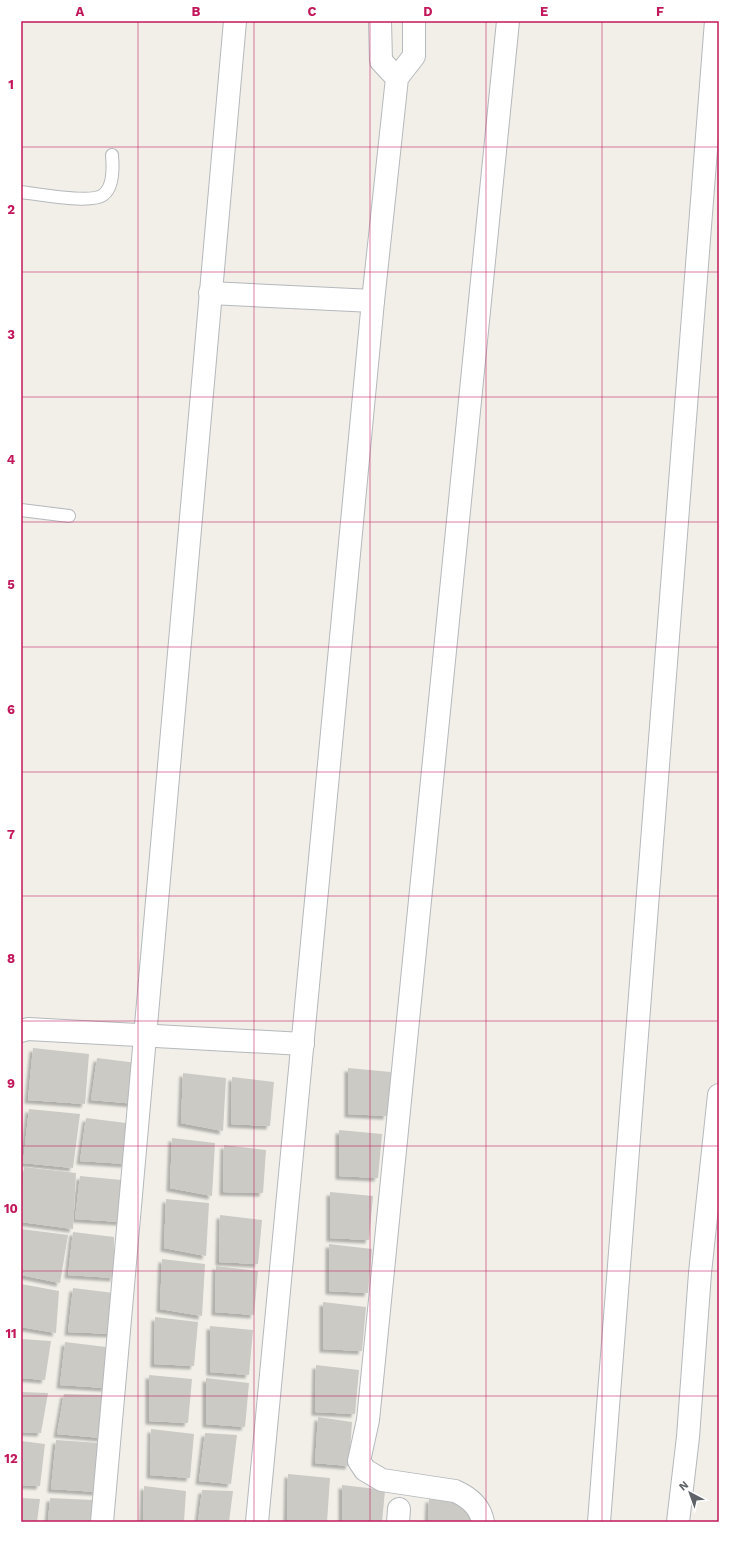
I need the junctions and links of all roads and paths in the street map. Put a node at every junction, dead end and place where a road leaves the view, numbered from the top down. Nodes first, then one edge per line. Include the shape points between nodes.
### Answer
1 (235, 21) edge
2 (380, 21) edge
3 (414, 21) edge
4 (508, 21) edge
5 (716, 21) edge
6 (397, 78) junction
7 (112, 155) dead end
8 (21, 192) edge
9 (210, 293) junction
10 (373, 300) junction
11 (21, 510) edge
12 (69, 516) dead end
13 (21, 1030) edge
14 (145, 1036) junction
15 (303, 1044) junction
16 (719, 1095) edge
17 (102, 1522) edge
18 (257, 1522) edge
19 (482, 1522) edge
20 (599, 1522) edge
21 (678, 1522) edge

1 - 9 street
2 - 6 street via 381,61
3 - 6 street via 414,56
4 - 19 street via 368,1420 359,1461 365,1470 382,1480 455,1491 466,1495 475,1504
5 - 20 street
6 - 10 street
7 - 8 lane via 113,170 109,186 103,196 88,200
9 - 10 street
9 - 14 street
10 - 15 street
11 - 12 lane
13 - 14 street via 28,1028
14 - 15 street
14 - 17 street
15 - 18 street
16 - 21 street

